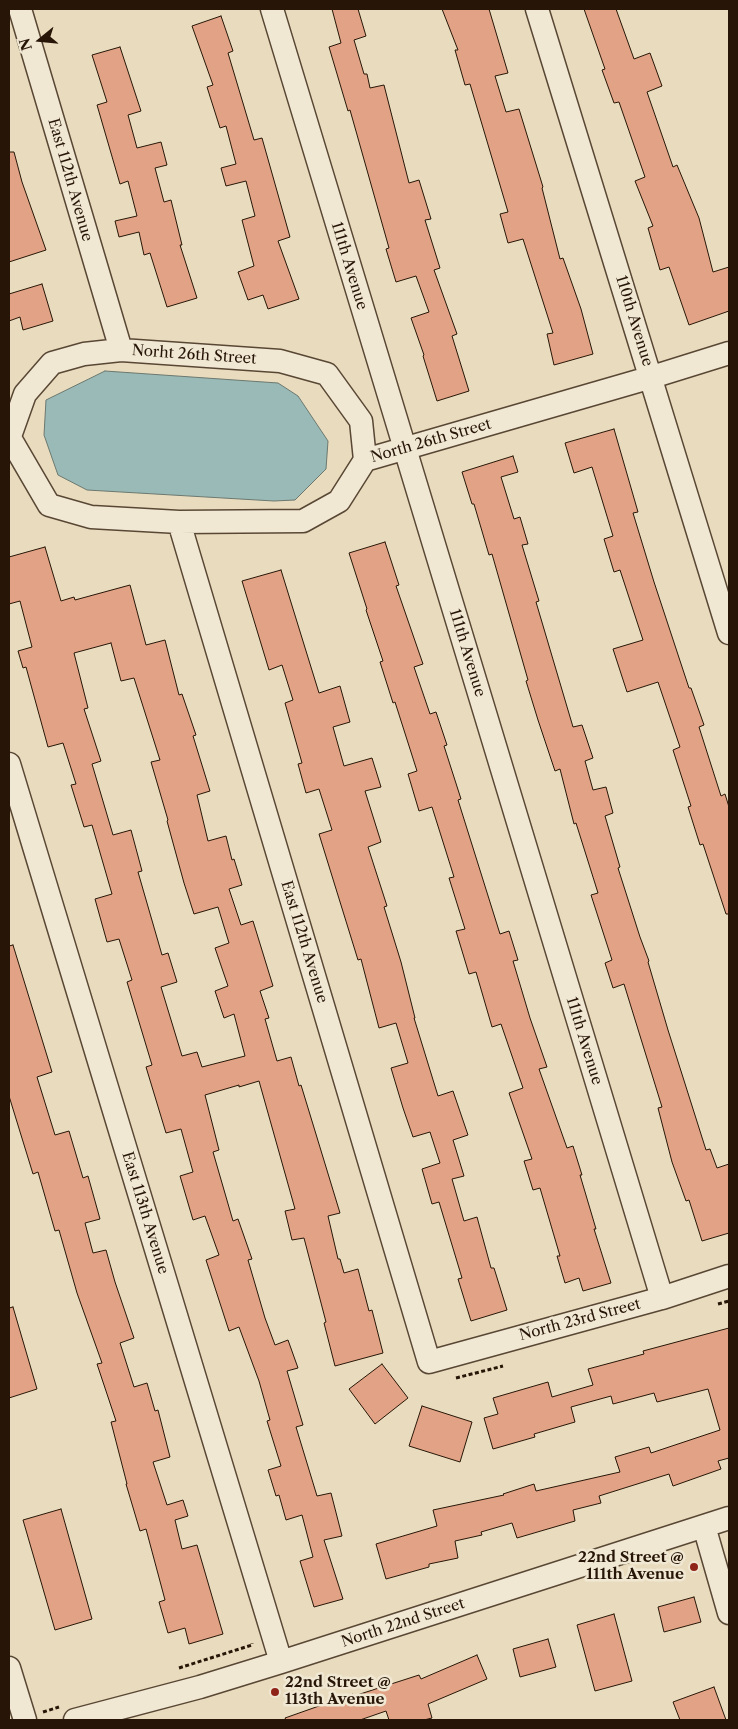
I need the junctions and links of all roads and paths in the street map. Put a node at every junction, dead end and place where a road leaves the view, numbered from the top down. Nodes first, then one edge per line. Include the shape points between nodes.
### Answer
1 (20, 9) edge
2 (272, 9) edge
3 (537, 9) edge
4 (121, 350) junction
5 (729, 353) edge
6 (652, 377) junction
7 (9, 438) edge
8 (405, 449) junction
9 (366, 460) junction
10 (179, 522) junction
11 (729, 633) edge
12 (9, 764) edge
13 (729, 1276) edge
14 (662, 1298) junction
15 (729, 1301) edge
16 (711, 1306) dead end
17 (429, 1362) joint
18 (506, 1365) dead end
19 (451, 1378) dead end
20 (729, 1518) edge
21 (704, 1526) junction
22 (729, 1613) edge
23 (250, 1636) dead end
24 (281, 1662) junction
25 (9, 1668) edge
26 (176, 1669) dead end
27 (68, 1713) edge
28 (24, 1719) edge

1 - 4 street, East 112th Avenue
2 - 8 street, 111th Avenue
3 - 6 street, 110th Avenue
4 - 7 street, Norht 26th Street via 84,354 52,363 25,394
4 - 9 street, Norht 26th Street via 280,361 327,374 361,421
5 - 6 street, North 26th Street
6 - 8 street, North 26th Street
6 - 11 street, 110th Avenue
7 - 10 street, North 26th Street via 49,505 90,517
8 - 9 street, North 26th Street
8 - 14 street, 111th Avenue
9 - 10 street, North 26th Street via 339,500 303,520
10 - 17 street, East 112th Avenue
12 - 24 street, East 113th Avenue
13 - 14 street, North 23rd Street
14 - 17 street, North 23rd Street
15 - 16 path
18 - 19 path via 459,1379
20 - 21 street, North 22nd Street
21 - 22 street
21 - 24 street, North 22nd Street
23 - 26 path via 252,1645
24 - 27 street, North 22nd Street via 200,1687
25 - 28 street
27 - 28 path

